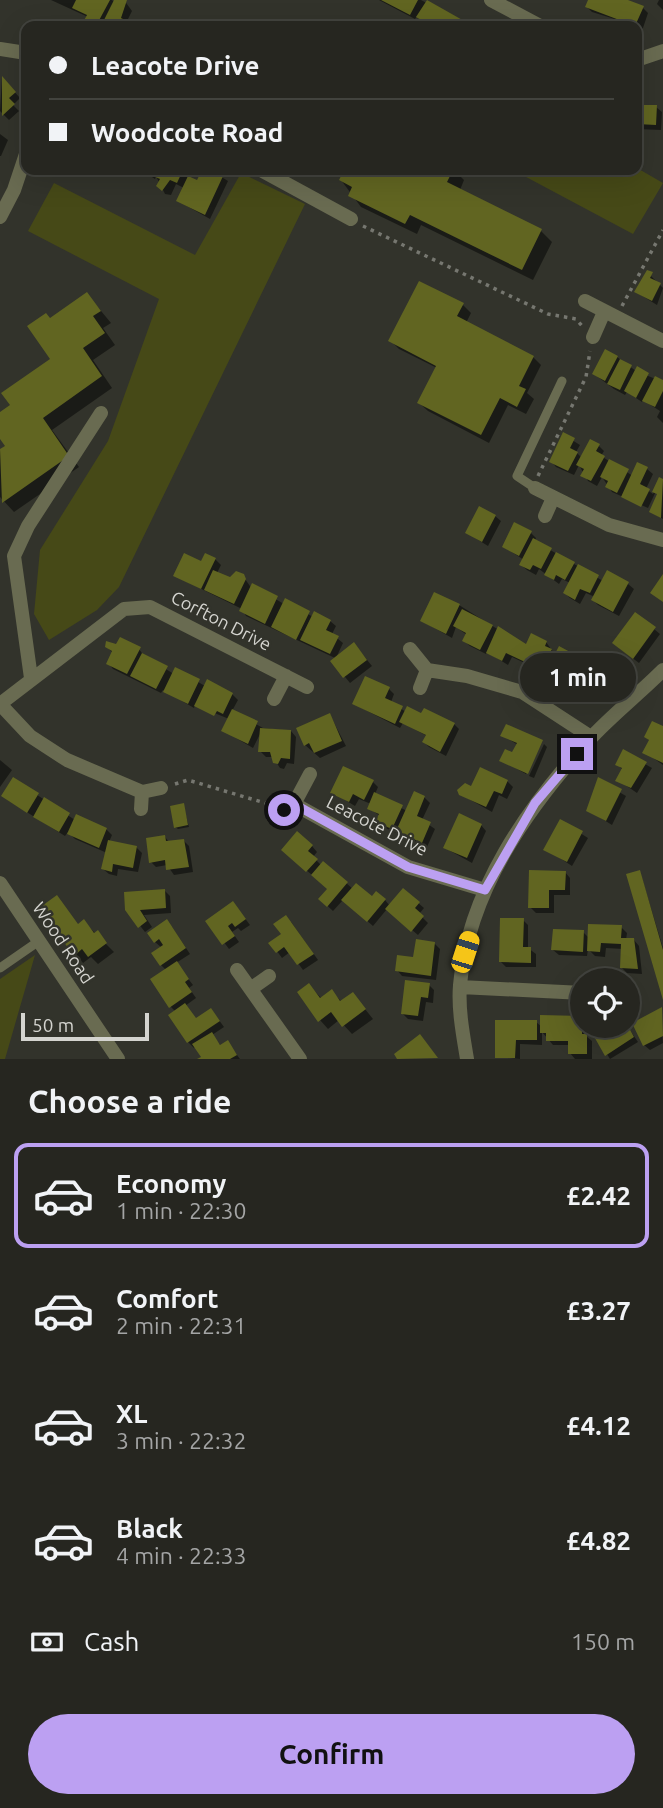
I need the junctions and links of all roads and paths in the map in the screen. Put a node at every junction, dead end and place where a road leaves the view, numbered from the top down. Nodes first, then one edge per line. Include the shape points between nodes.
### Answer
1 (491, 0) edge
2 (531, 21) edge
3 (0, 49) edge
4 (663, 51) edge
5 (21, 52) edge
6 (642, 58) edge
7 (21, 170) edge
8 (270, 175) edge
9 (0, 217) edge
10 (351, 219) joint
11 (663, 230) edge
12 (585, 301) dead end
13 (610, 314) junction
14 (593, 337) junction
15 (663, 341) edge
16 (562, 381) dead end
17 (101, 413) dead end
18 (534, 488) junction
19 (553, 498) junction
20 (545, 516) dead end
21 (663, 540) edge
22 (410, 649) dead end
23 (427, 670) junction
24 (663, 670) edge
25 (286, 676) junction
26 (31, 677) junction
27 (307, 687) dead end
28 (420, 688) dead end
29 (274, 699) dead end
30 (0, 704) edge
31 (591, 737) junction
32 (310, 774) dead end
33 (161, 788) joint
34 (142, 792) junction
35 (141, 809) dead end
36 (284, 810) junction
37 (0, 883) edge
38 (485, 890) junction
39 (39, 941) junction
40 (0, 968) edge
41 (237, 970) dead end
42 (269, 976) dead end
43 (460, 987) junction
44 (252, 988) junction
45 (570, 992) edge
46 (118, 1059) edge
47 (300, 1059) edge
48 (467, 1059) edge

1 - 2 street
3 - 5 street
4 - 6 street
7 - 9 street
8 - 10 street
10 - 14 path via 548,314 576,319
11 - 13 path
12 - 13 street
13 - 14 street
13 - 15 street
14 - 18 path via 586,377
16 - 18 lane via 517,476
17 - 26 street via 28,526 14,556
18 - 19 street
19 - 20 street
19 - 21 street via 609,525
22 - 23 street
23 - 28 street
23 - 31 street via 522,692
24 - 31 street
25 - 26 street, Corfton Drive via 150,607 124,609
25 - 27 street, Corfton Drive
25 - 29 street
26 - 30 street, Corfton Drive
30 - 34 street, Corfton Drive via 30,736 67,760
31 - 38 street via 535,803
32 - 36 street
33 - 34 street
33 - 36 path via 188,780
34 - 35 street
36 - 38 street, Leacote Drive via 408,867
37 - 39 street, Wood Road
38 - 43 street via 465,952
39 - 40 lane
39 - 46 street, Wood Road
41 - 44 street
42 - 44 street
43 - 45 street
43 - 48 street
44 - 47 street

